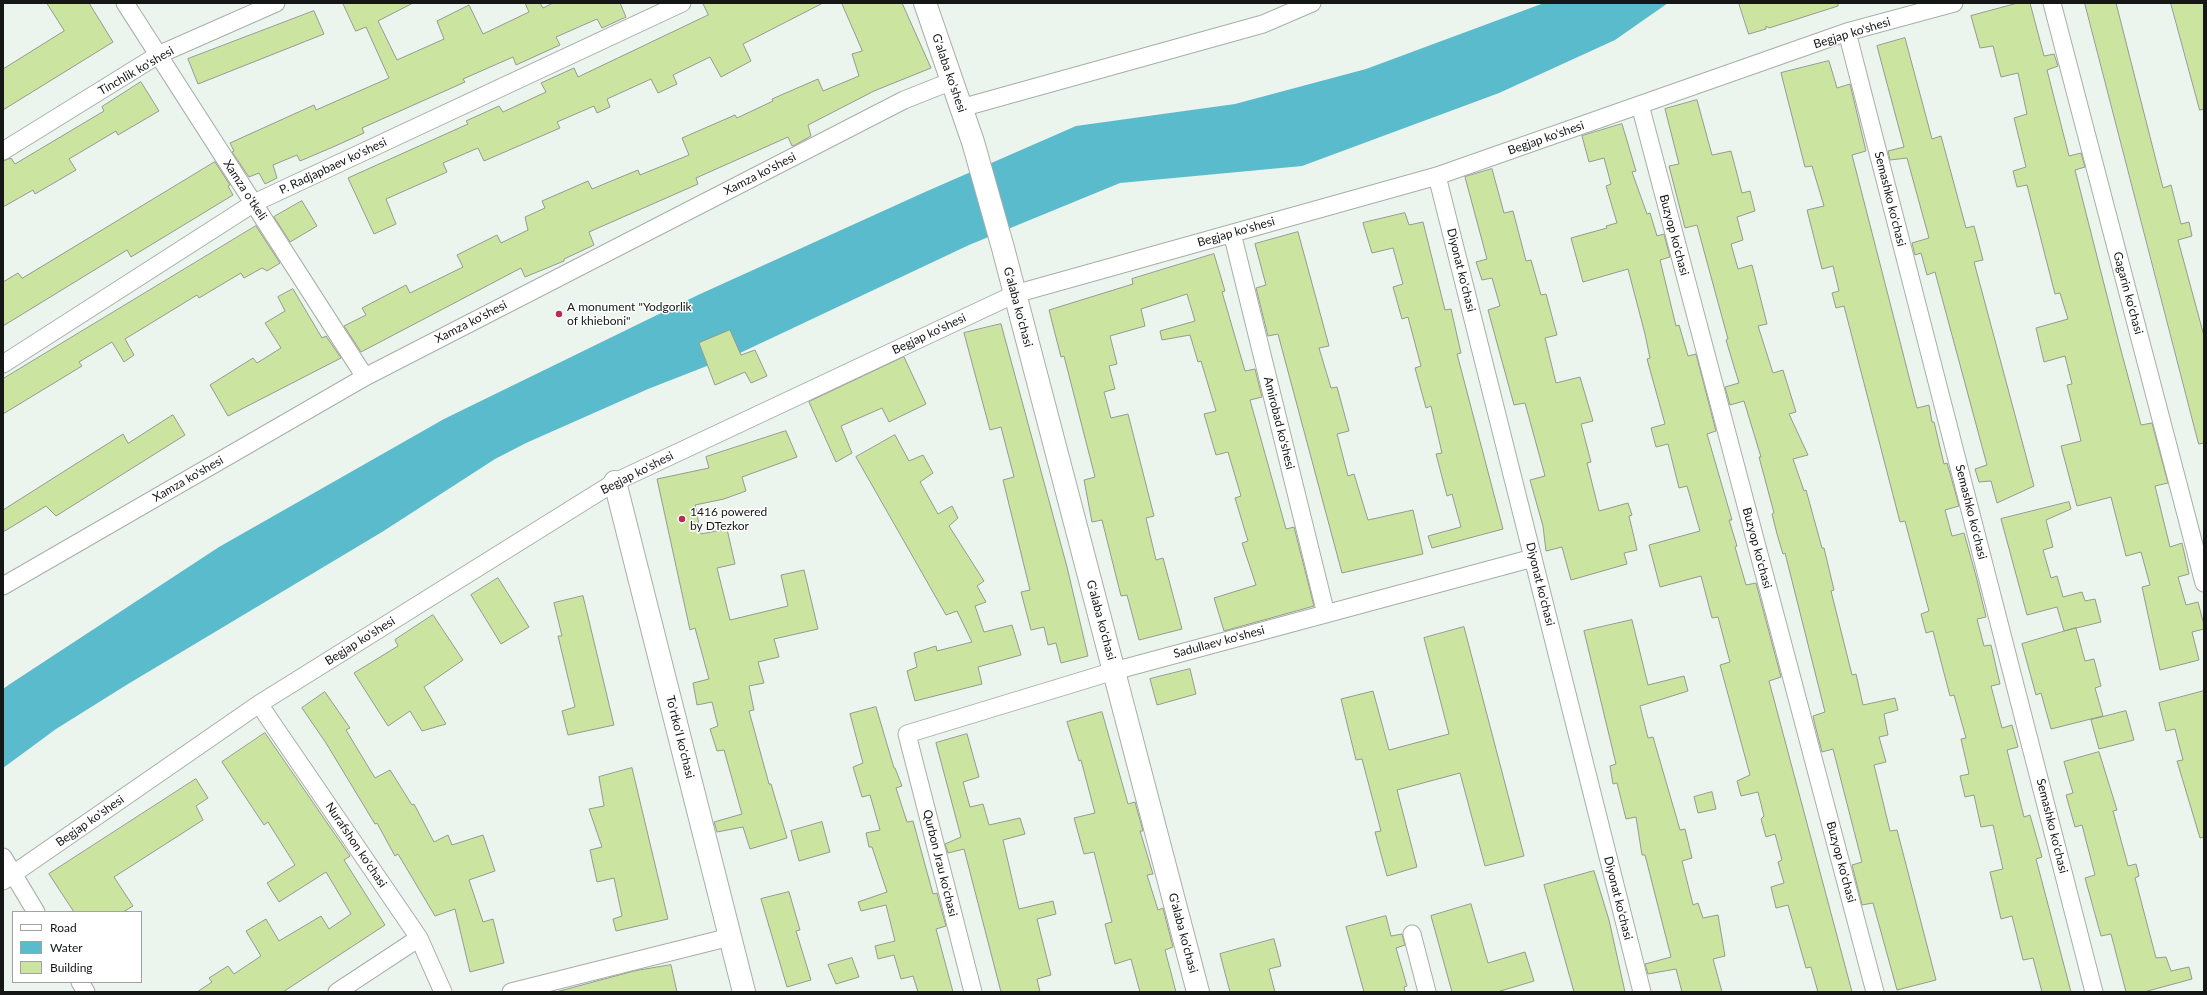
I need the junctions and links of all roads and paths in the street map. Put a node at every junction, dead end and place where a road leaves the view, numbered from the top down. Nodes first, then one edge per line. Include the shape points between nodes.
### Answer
1 (125, 3) edge
2 (276, 3) edge
3 (682, 3) edge
4 (925, 3) edge
5 (1312, 3) edge
6 (1954, 3) edge
7 (2052, 3) edge
8 (1847, 32) junction
9 (158, 55) junction
10 (952, 81) junction
11 (1640, 105) junction
12 (961, 108) junction
13 (3, 152) edge
14 (1437, 176) junction
15 (254, 203) junction
16 (1232, 233) junction
17 (1003, 248) joint
18 (1015, 294) junction
19 (3, 364) edge
20 (365, 377) junction
21 (615, 482) junction
22 (1533, 558) junction
23 (2204, 584) edge
24 (3, 586) edge
25 (1326, 614) junction
26 (1114, 670) junction
27 (259, 704) junction
28 (907, 734) joint
29 (3, 857) edge
30 (8, 877) edge
31 (35, 911) edge
32 (1412, 934) dead end
33 (730, 937) junction
34 (419, 938) junction
35 (81, 983) edge
36 (86, 992) edge
37 (337, 992) edge
38 (443, 992) edge
39 (511, 992) edge
40 (744, 992) edge
41 (973, 992) edge
42 (1198, 992) edge
43 (1427, 992) edge
44 (1642, 992) edge
45 (1875, 992) edge
46 (2094, 992) edge

1 - 9 street, Xamza o'tkeli
2 - 9 street, Tinchlik ko'shesi
3 - 15 street, P. Radjapbaev ko'shesi
4 - 10 street, G'alaba ko'shesi
5 - 12 street via 1263,24
6 - 8 street, Begjap ko'shesi
7 - 23 street, Gagarin ko'chasi
8 - 11 street, Begjap ko'shesi
8 - 46 street, Semashko ko'chasi
9 - 13 street, Tinchlik ko'shesi
9 - 15 street, Xamza o'tkeli
10 - 12 street, G'alaba ko'shesi
10 - 20 street, Xamza ko'shesi via 904,100
11 - 14 street, Begjap ko'shesi
11 - 45 street, Buzyop ko'chasi
12 - 17 street, G'alaba ko'shesi
14 - 16 street, Begjap ko'shesi
14 - 22 street, Diyonat ko'chasi
15 - 19 street, P. Radjapbaev ko'shesi
15 - 20 street, Xamza o'tkeli
16 - 18 street, Begjap ko'shesi
16 - 25 street, Amirobad ko'shesi
17 - 18 street, G'alaba ko'chasi
18 - 21 street, Begjap ko'shesi
18 - 26 street, G'alaba ko'chasi
20 - 24 street, Xamza ko'shesi
21 - 27 street, Begjap ko'shesi
21 - 33 street, To'rtko'l ko'chasi
22 - 25 street, Sadullaev ko'shesi
22 - 44 street, Diyonat ko'chasi
25 - 26 street, Sadullaev ko'shesi
26 - 28 street, Sadullaev ko'shesi
26 - 42 street, G'alaba ko'chasi
27 - 30 street, Begjap ko'shesi
27 - 34 street, Nurafshon ko'chasi
28 - 41 street, Qurbon Jrau ko'chasi
29 - 30 street
30 - 31 street
32 - 43 street
33 - 39 street
33 - 40 street, To'rtko'l ko'chasi
34 - 37 street
34 - 38 street, Nurafshon ko'chasi
35 - 36 street

